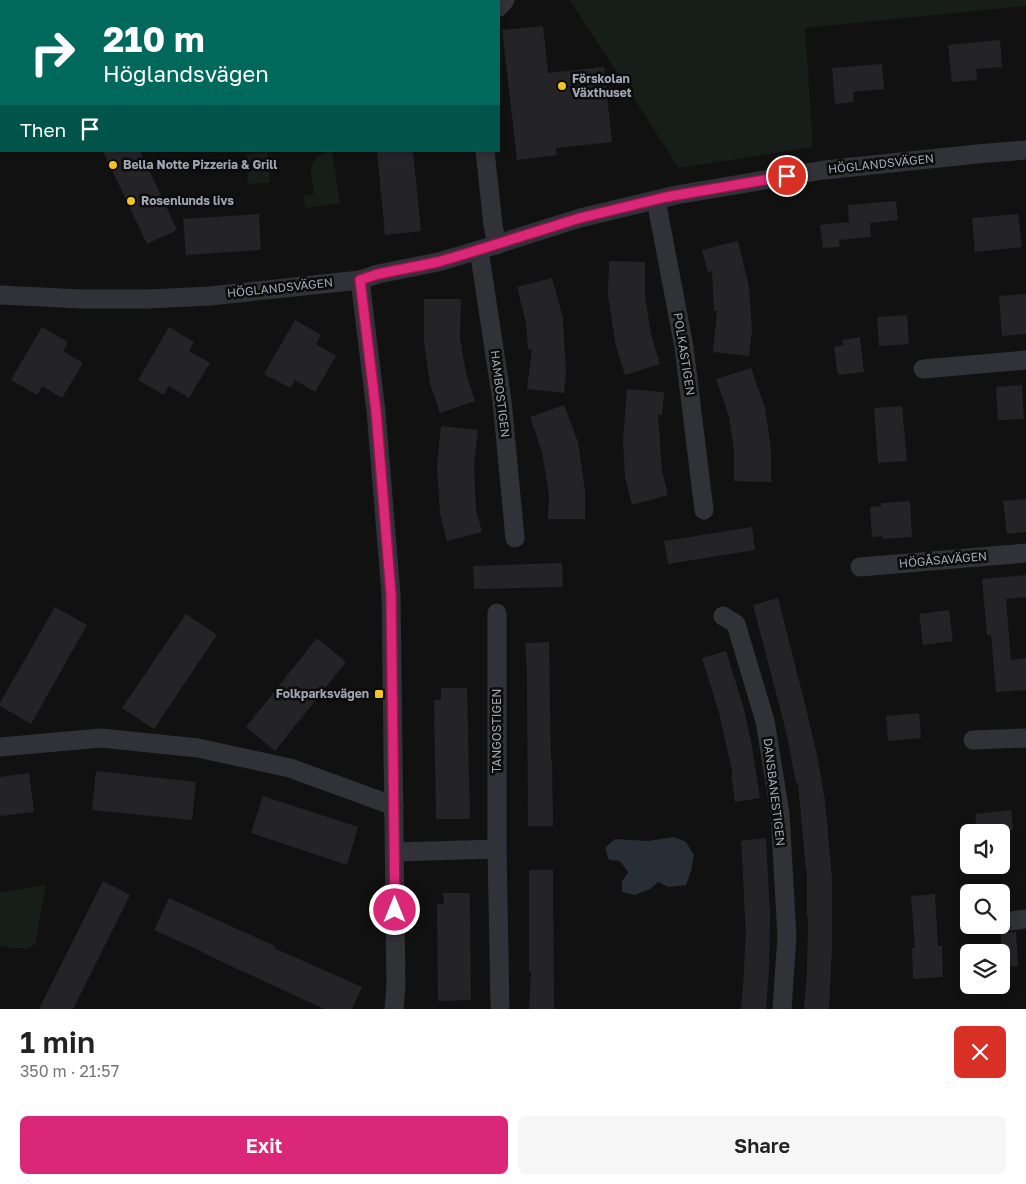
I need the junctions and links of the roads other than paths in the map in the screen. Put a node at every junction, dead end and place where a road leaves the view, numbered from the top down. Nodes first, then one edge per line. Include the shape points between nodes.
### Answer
1 (1026, 150) edge
2 (485, 152) edge
3 (656, 200) junction
4 (488, 247) junction
5 (360, 280) junction
6 (0, 295) edge
7 (1026, 360) edge
8 (923, 369) dead end
9 (704, 510) dead end
10 (515, 538) dead end
11 (1026, 553) edge
12 (860, 567) dead end
13 (497, 613) dead end
14 (723, 616) dead end
15 (1026, 738) edge
16 (973, 740) dead end
17 (0, 747) edge
18 (394, 806) junction
19 (497, 849) junction
20 (395, 852) junction
21 (1026, 919) edge
22 (1010, 921) edge
23 (500, 1006) dead end
24 (394, 1009) edge
25 (782, 1009) edge

1 - 3 street, HÖGLANDSVÄGEN via 824,170
2 - 4 street, HAMBOSTIGEN via 493,225
3 - 4 street, HÖGLANDSVÄGEN via 580,218
3 - 9 street, POLKASTIGEN via 684,347
4 - 5 street, HÖGLANDSVÄGEN
4 - 10 street, HAMBOSTIGEN
5 - 6 street, HÖGLANDSVÄGEN via 210,296 148,299
5 - 18 street via 376,411 391,594
7 - 8 street
11 - 12 street, HÖGÅSAVÄGEN
13 - 19 street, TANGOSTIGEN
14 - 25 street, DANSBANESTIGEN via 736,624 765,721 780,813 787,937
15 - 16 street
17 - 18 street via 101,738 198,748 290,768
18 - 20 street
19 - 20 street
19 - 23 street, TANGOSTIGEN
20 - 24 street
21 - 22 street

